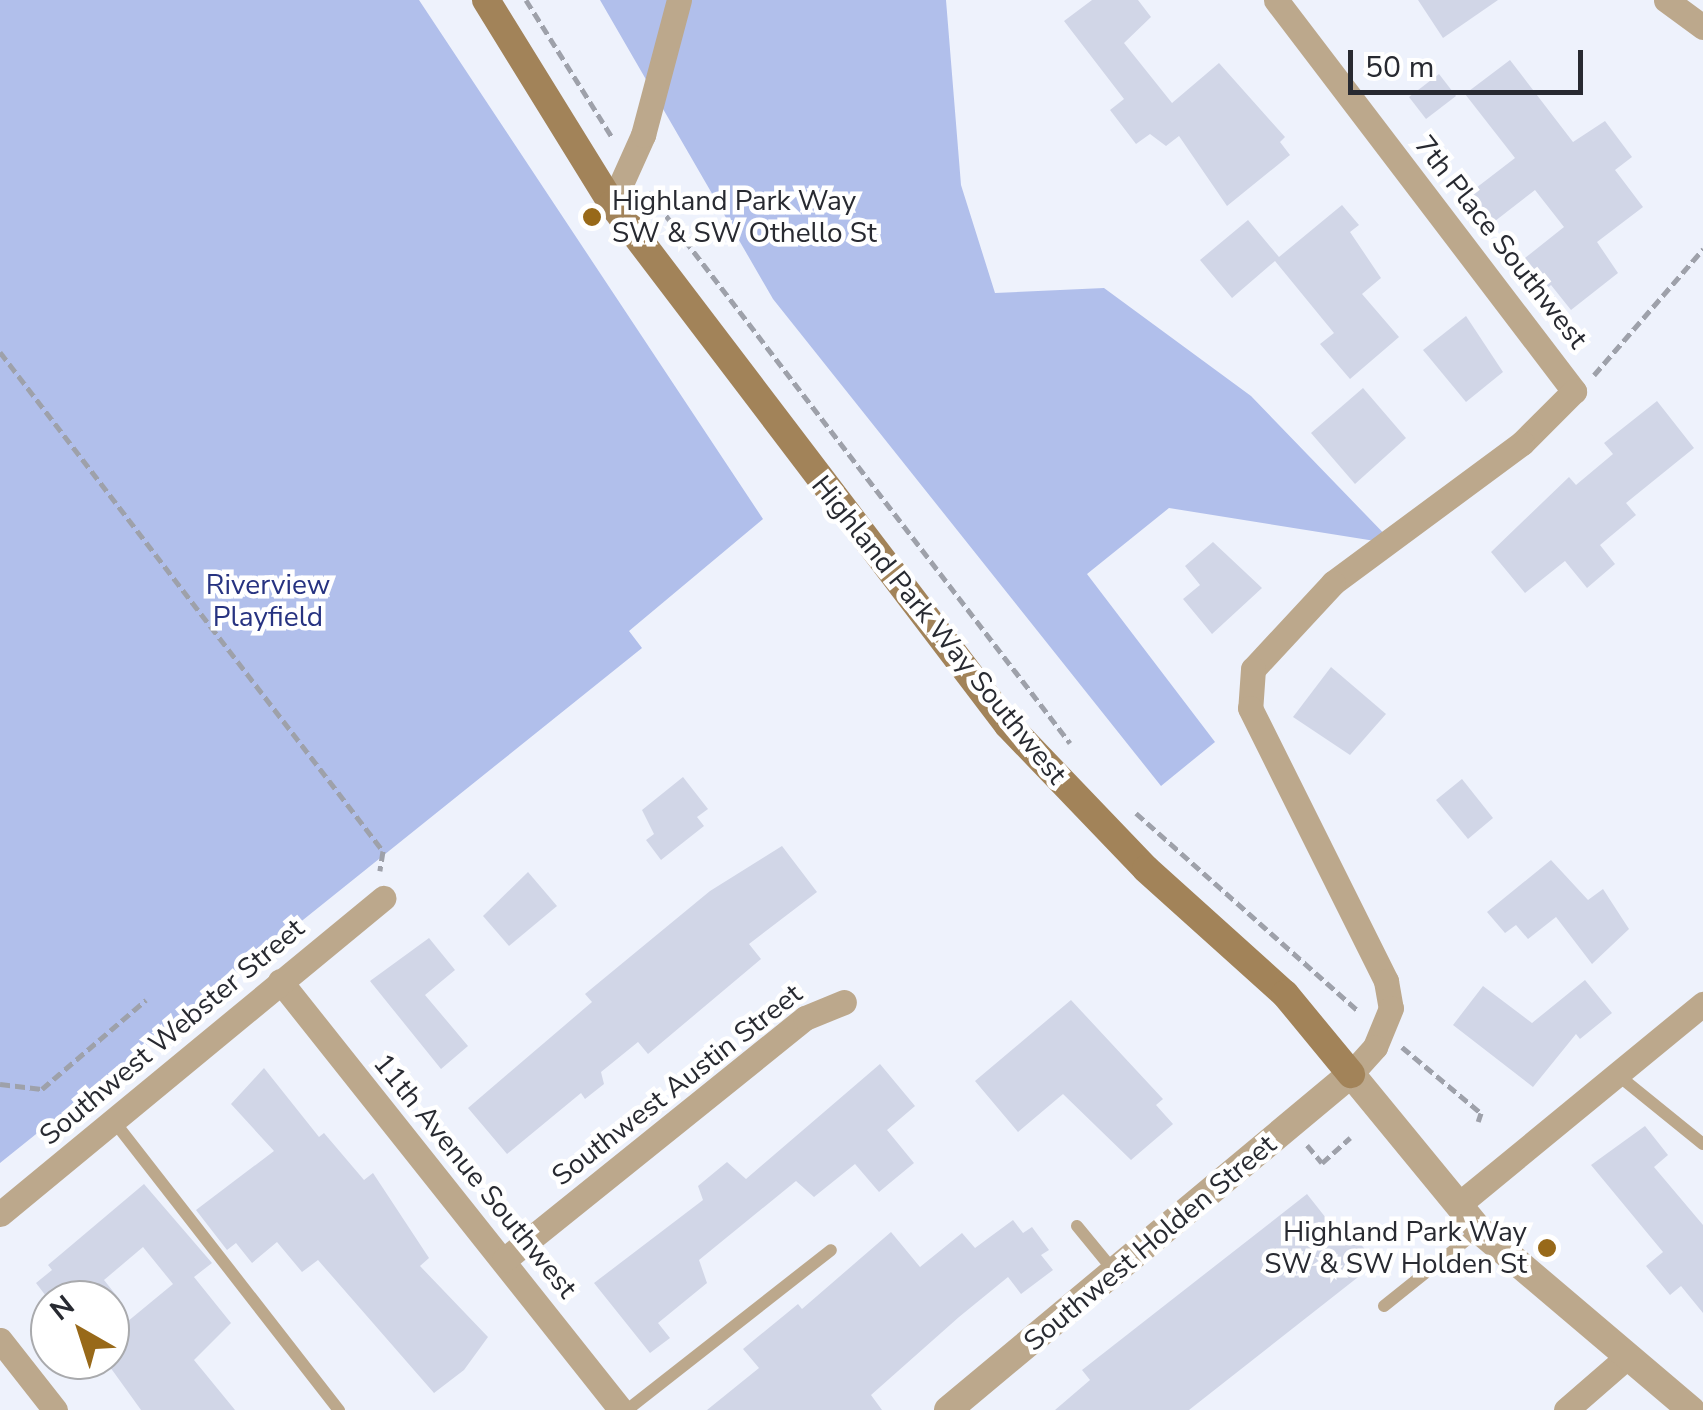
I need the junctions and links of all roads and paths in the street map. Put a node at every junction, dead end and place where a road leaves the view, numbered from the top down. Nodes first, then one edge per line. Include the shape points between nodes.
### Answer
1 (486, 0) edge
2 (526, 0) edge
3 (679, 0) edge
4 (1276, 0) edge
5 (1666, 0) edge
6 (1703, 28) edge
7 (630, 164) junction
8 (612, 204) junction
9 (1703, 249) edge
10 (0, 352) edge
11 (1579, 379) junction
12 (1082, 759) dead end
13 (1133, 810) dead end
14 (383, 898) joint
15 (280, 982) junction
16 (146, 1000) dead end
17 (844, 1002) dead end
18 (1703, 1004) edge
19 (1360, 1013) dead end
20 (1413, 1056) dead end
21 (1352, 1074) junction
22 (1619, 1076) junction
23 (0, 1084) edge
24 (112, 1120) junction
25 (1478, 1122) dead end
26 (1350, 1138) dead end
27 (1305, 1143) dead end
28 (1703, 1144) edge
29 (1458, 1206) junction
30 (2, 1210) edge
31 (1076, 1226) dead end
32 (1480, 1230) junction
33 (831, 1250) dead end
34 (504, 1260) junction
35 (1116, 1273) junction
36 (1384, 1306) dead end
37 (0, 1340) edge
38 (1627, 1357) junction
39 (56, 1410) edge
40 (339, 1410) edge
41 (624, 1410) edge
42 (948, 1410) edge
43 (1566, 1410) edge
44 (1692, 1410) edge

1 - 8 main road, Highland Park Way Southwest
2 - 7 path
3 - 7 street
4 - 11 street, 7th Place Southwest
5 - 6 street
7 - 8 street
7 - 12 path
8 - 21 main road, Highland Park Way Southwest via 1008,725 1146,869 1284,994
9 - 11 path
10 - 14 path via 383,851
11 - 21 street via 1572,398 1522,444 1333,583 1253,670 1250,708 1386,981 1392,1008 1375,1047
13 - 19 path
14 - 15 street, Southwest Webster Street
15 - 24 street, Southwest Webster Street
15 - 34 street, 11th Avenue Southwest
16 - 23 path via 42,1089
17 - 34 street, Southwest Austin Street via 804,1018
18 - 22 street
20 - 25 path via 1480,1114
21 - 29 street, Highland Park Way Southwest
21 - 35 street, Southwest Holden Street
22 - 28 lane
22 - 29 street
24 - 30 street, Southwest Webster Street
24 - 40 lane
26 - 27 path via 1322,1162
29 - 32 street, Highland Park Way Southwest
31 - 35 lane
32 - 36 lane
32 - 38 street, Highland Park Way Southwest
33 - 41 lane via 684,1371
34 - 41 street, 11th Avenue Southwest
35 - 42 street, Southwest Holden Street
37 - 39 street
38 - 43 street
38 - 44 street, Highland Park Way Southwest

